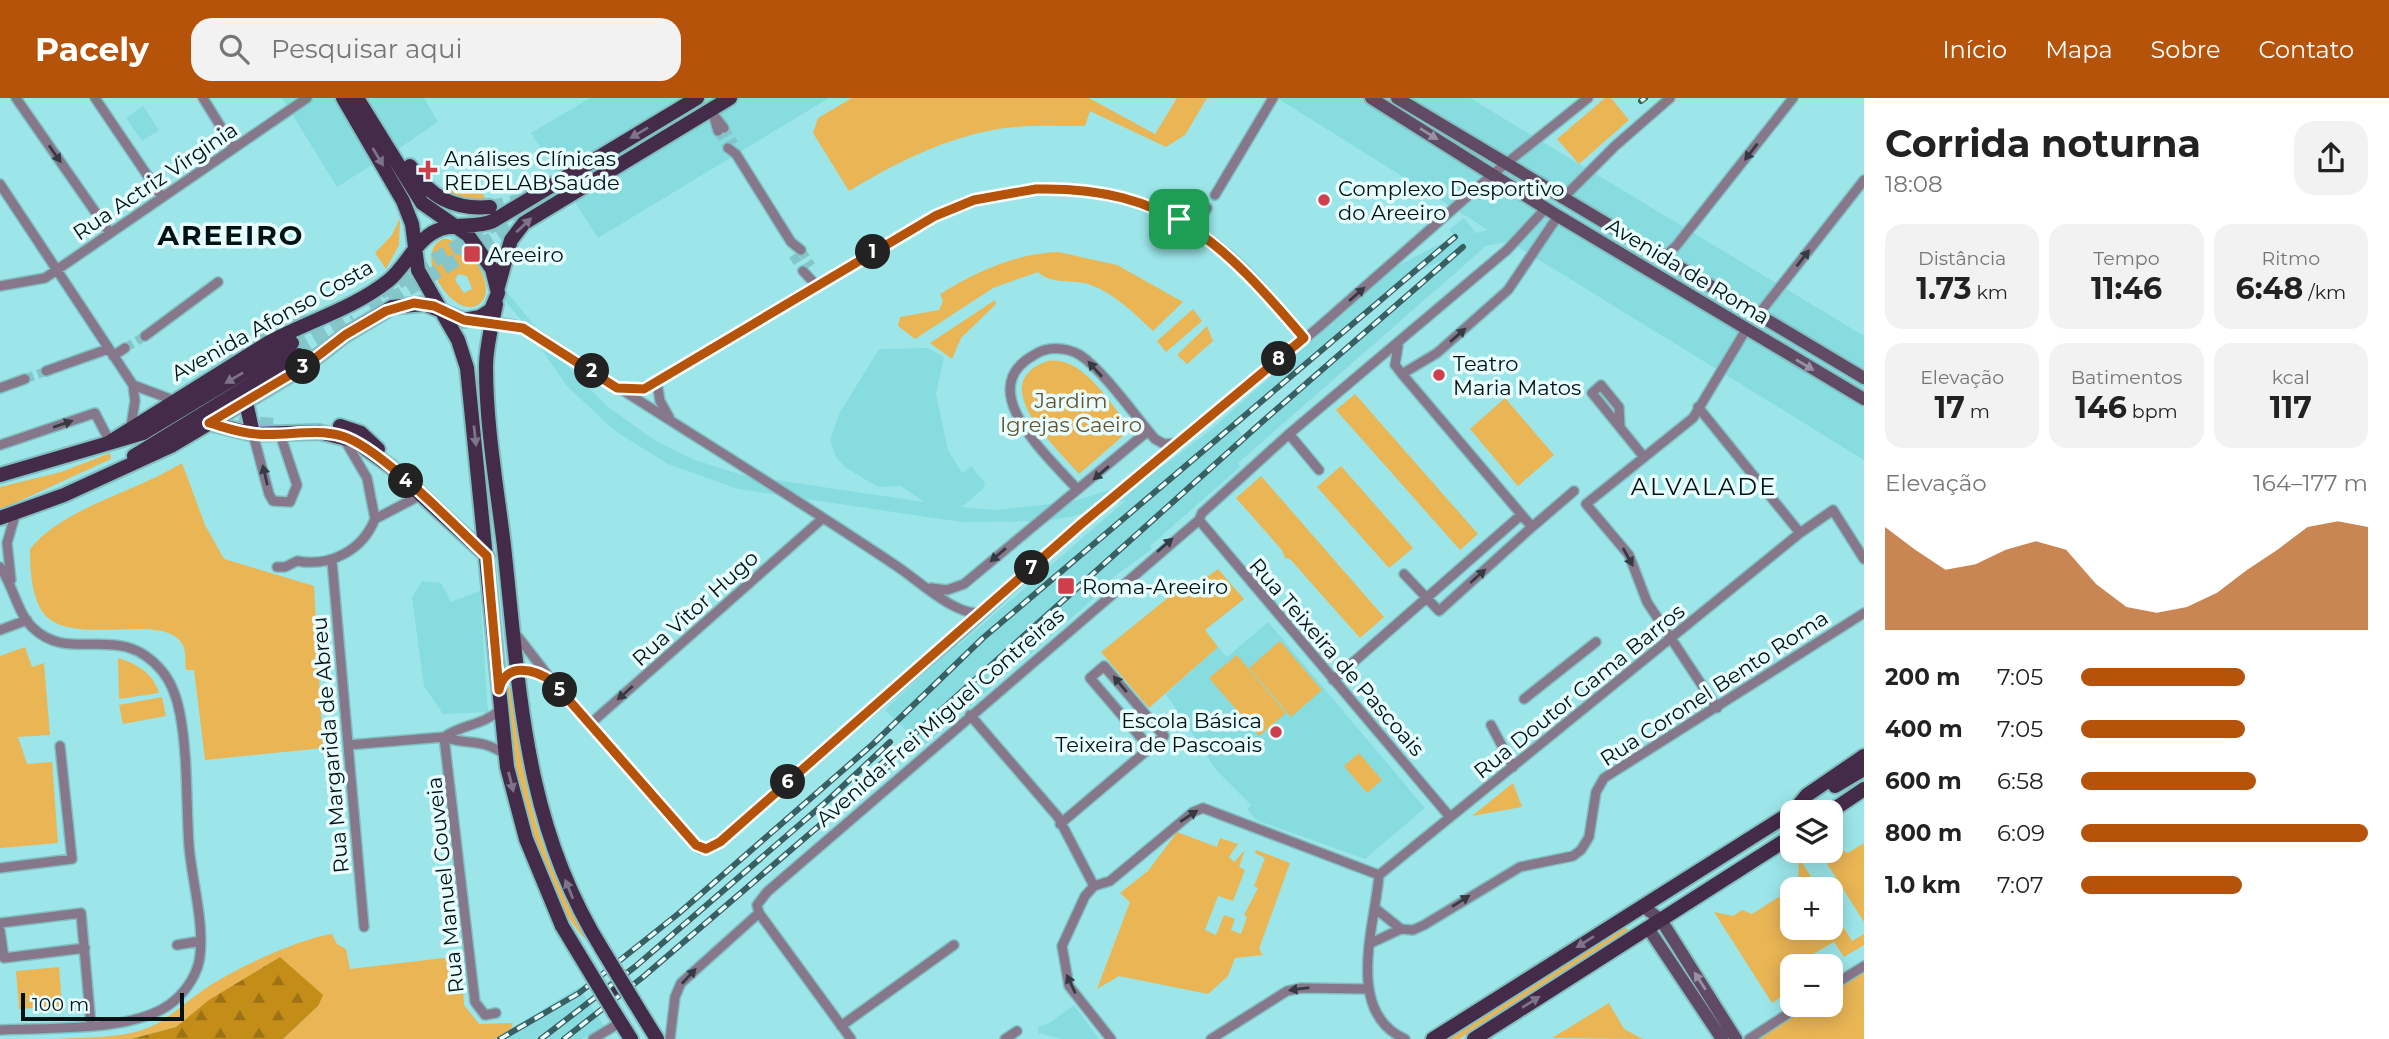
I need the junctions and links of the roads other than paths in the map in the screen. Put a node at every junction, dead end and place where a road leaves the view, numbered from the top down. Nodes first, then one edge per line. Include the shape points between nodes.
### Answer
1 (16, 98) edge
2 (95, 98) edge
3 (203, 98) edge
4 (307, 98) edge
5 (343, 98) edge
6 (357, 98) edge
7 (730, 98) edge
8 (1273, 98) edge
9 (1371, 98) edge
10 (1397, 98) edge
11 (1588, 98) edge
12 (1670, 98) edge
13 (1793, 98) edge
14 (706, 106) edge
15 (377, 130) junction
16 (721, 130) tunnel mouth
17 (731, 146) tunnel mouth
18 (234, 148) junction
19 (1506, 164) junction
20 (1493, 174) junction
21 (1864, 181) edge
22 (0, 184) edge
23 (1215, 195) dead end
24 (162, 197) junction
25 (1562, 199) junction
26 (491, 206) tunnel mouth
27 (1206, 208) dead end
28 (1546, 208) junction
29 (1558, 216) junction
30 (457, 227) junction
31 (1194, 229) junction
32 (110, 233) junction
33 (414, 252) junction
34 (797, 252) tunnel mouth
35 (1663, 258) junction
36 (58, 269) junction
37 (807, 269) tunnel mouth
38 (815, 281) junction
39 (218, 282) dead end
40 (0, 286) edge
41 (497, 293) junction
42 (442, 309) junction
43 (1758, 313) junction
44 (475, 319) junction
45 (492, 322) junction
46 (1745, 327) junction
47 (145, 336) tunnel mouth
48 (1304, 338) junction
49 (1401, 342) junction
50 (125, 348) tunnel mouth
51 (111, 353) junction
52 (1395, 365) junction
53 (1372, 366) junction
54 (46, 372) tunnel mouth
55 (1402, 374) junction
56 (1864, 378) edge
57 (25, 379) tunnel mouth
58 (657, 382) junction
59 (133, 385) junction
60 (0, 388) edge
61 (617, 388) junction
62 (1864, 399) edge
63 (173, 400) junction
64 (246, 402) junction
65 (1698, 407) junction
66 (209, 423) junction
67 (675, 423) junction
68 (131, 426) junction
69 (1620, 427) dead end
70 (278, 430) junction
71 (1149, 431) junction
72 (253, 434) junction
73 (1289, 434) junction
74 (342, 436) junction
75 (1155, 439) junction
76 (110, 442) junction
77 (1182, 442) junction
78 (0, 445) edge
79 (1644, 457) junction
80 (1153, 465) junction
81 (391, 467) junction
82 (1319, 470) dead end
83 (0, 475) edge
84 (101, 478) junction
85 (1077, 489) junction
86 (1574, 491) dead end
87 (422, 495) junction
88 (16, 512) junction
89 (1521, 515) junction
90 (0, 518) edge
91 (823, 518) junction
92 (375, 519) junction
93 (1199, 520) junction
94 (1532, 527) junction
95 (1800, 533) junction
96 (487, 556) junction
97 (1864, 559) edge
98 (332, 561) junction
99 (0, 567) edge
100 (277, 567) dead end
101 (1404, 574) dead end
102 (11, 582) junction
103 (964, 584) junction
104 (928, 587) junction
105 (1428, 598) junction
106 (964, 610) junction
107 (981, 612) junction
108 (1864, 613) edge
109 (27, 620) junction
110 (512, 629) junction
111 (0, 630) edge
112 (1672, 638) junction
113 (1596, 642) dead end
114 (517, 671) junction
115 (1333, 680) junction
116 (553, 682) junction
117 (499, 690) junction
118 (1524, 699) dead end
119 (1717, 708) junction
120 (500, 710) junction
121 (970, 715) junction
122 (590, 724) junction
123 (1491, 725) dead end
124 (444, 737) junction
125 (348, 745) junction
126 (60, 746) dead end
127 (1150, 748) junction
128 (506, 755) junction
129 (1864, 756) edge
130 (1513, 767) junction
131 (1864, 769) edge
132 (1864, 789) edge
133 (1803, 800) edge
134 (1813, 800) edge
135 (1864, 800) edge
136 (1843, 804) edge
137 (1843, 810) edge
138 (1450, 817) junction
139 (1780, 820) edge
140 (1060, 824) junction
141 (1780, 844) edge
142 (0, 868) edge
143 (1379, 875) junction
144 (1094, 887) junction
145 (1644, 907) junction
146 (1376, 909) junction
147 (759, 913) junction
148 (0, 923) edge
149 (1654, 924) junction
150 (364, 927) dead end
151 (1401, 929) junction
152 (0, 930) edge
153 (200, 941) junction
154 (1371, 943) junction
155 (177, 945) dead end
156 (954, 945) dead end
157 (85, 947) junction
158 (1864, 966) edge
159 (1843, 979) edge
160 (622, 982) junction
161 (1367, 989) junction
162 (604, 996) junction
163 (496, 1013) dead end
164 (618, 1017) junction
165 (1784, 1017) edge
166 (644, 1018) junction
167 (92, 1025) junction
168 (841, 1026) junction
169 (0, 1030) edge
170 (1017, 1031) dead end
171 (1389, 1035) edge
172 (593, 1039) edge
173 (631, 1039) edge
174 (657, 1039) edge
175 (670, 1039) edge
176 (850, 1039) edge
177 (1005, 1039) edge
178 (1111, 1039) edge
179 (1211, 1039) edge
180 (1405, 1039) edge
181 (1433, 1039) edge
182 (1474, 1039) edge
183 (1722, 1039) edge
184 (1736, 1039) edge
185 (1749, 1039) edge

1 -> 32 street
2 - 24 street
3 - 18 street
4 - 18 street, Rua Actriz Virginia
5 -> 33 main road via 403,201 412,225
6 - 15 main road
7 - 14 main road
8 - 23 street
9 -> 20 main road, Avenida de Roma
10 - 19 main road, Avenida de Roma
11 - 19 street
12 - 25 street
13 -> 35 street
14 - 16 street
14 -> 30 main road via 493,221
41 -> 14 main road via 511,240 524,223
15 - 26 main road via 395,144 436,196 459,206
15 - 30 main road via 422,203
17 - 34 street
18 - 24 street, Rua Actriz Virginia
19 - 20 street
19 - 25 main road, Avenida de Roma
20 - 28 main road, Avenida de Roma
48 -> 20 street
43 -> 21 street
22 - 36 street
24 - 32 street, Rua Actriz Virginia
25 - 28 main road
25 - 29 main road
25 - 35 main road, Avenida de Roma
27 - 31 street
28 - 29 main road, Avenida de Roma
28 - 49 street, Avenida Frei Miguel Contreiras via 1507,250
29 - 46 main road, Avenida de Roma
55 -> 29 street via 1437,352 1507,290
30 - 33 main road via 431,233
30 - 41 main road via 474,241 492,269
31 - 38 street via 1160,210 1099,192 1015,191 974,200 935,216
31 - 48 street via 1245,270
32 - 36 street, Rua Actriz Virginia
33 - 42 main road via 418,270
33 - 63 main road, Avenida Afonso Costa via 374,291 326,318 295,328
35 - 43 main road, Avenida de Roma
36 - 40 street, Rua Actriz Virginia via 37,281
36 - 51 street
37 - 38 street
38 - 58 street
39 - 47 street
41 - 44 main road via 487,313
41 - 45 main road
42 - 44 main road via 464,320
42 - 64 main road, Avenida Afonso Costa via 414,303 393,307
42 -> 96 main road via 469,374
43 - 46 main road
43 - 56 main road, Avenida de Roma
44 - 45 street
45 - 61 street via 530,331
45 - 110 main road via 486,367
46 -> 62 main road, Avenida de Roma
46 - 65 street
48 - 77 street
49 - 52 street
49 - 53 street, Avenida Frei Miguel Contreiras
50 - 51 street
51 - 54 street
51 - 59 street
52 - 53 street via 1386,361
52 - 55 street
53 - 73 street, Avenida Frei Miguel Contreiras
55 - 89 street
57 - 60 street
58 - 61 street via 636,390
58 - 67 street via 660,401
59 - 63 street
59 - 68 street
61 - 67 street
63 - 68 main road, Avenida Afonso Costa
64 - 66 main road, Avenida Afonso Costa
64 - 72 main road
65 - 79 street via 1693,418
65 - 95 street
66 - 72 main road
66 - 84 main road, Avenida Afonso Costa
67 - 91 street
68 - 76 main road, Avenida Afonso Costa
69 - 79 street
70 - 72 main road
70 -> 72 street via 297,485 290,502 273,501 269,494
70 - 74 main road
70 - 81 main road via 344,426 375,445
71 - 75 street
71 -> 85 street
71 -> 85 street via 1080,355 1052,349 1026,360 1012,384 1014,412
73 - 82 street
73 - 93 street, Avenida Frei Miguel Contreiras
74 - 81 main road
74 - 92 street via 367,478
75 - 77 street via 1164,444
75 - 80 street via 1158,452
78 -> 76 street via 95,413
76 - 83 main road, Avenida Afonso Costa
84 -> 76 main road, Avenida Afonso Costa via 296,349 143,432
77 - 80 street
79 -> 112 street via 1586,504 1629,555 1647,602
80 - 107 street
81 - 87 main road
84 - 88 main road, Avenida Afonso Costa
85 -> 103 street
86 - 94 street
87 - 92 street
87 - 96 main road
88 - 90 main road, Avenida Afonso Costa
88 - 102 street via 7,543
89 - 94 street
89 - 105 street
91 - 104 street
91 -> 122 street, Rua Vitor Hugo
92 - 98 street via 369,536
93 - 115 street, Rua Teixeira de Pascoais
121 -> 93 street, Avenida Frei Miguel Contreiras
105 -> 94 street via 1439,611
95 - 97 street, Rua Doutor Gama Barros via 1833,510
95 - 112 street, Rua Doutor Gama Barros
96 - 117 main road
98 - 100 street via 297,561
98 - 125 street, Rua Margarida de Abreu
99 - 102 street
101 - 105 street
102 - 109 street
103 - 104 street via 947,590
103 - 106 street via 958,596
104 - 106 street
105 - 115 street
106 - 107 street
107 - 122 street via 720,842 706,849 696,845
108 - 119 street, Rua Coronel Bento Roma
109 - 111 street
109 - 153 street via 46,637 69,645 117,643 130,647 154,662 172,687 181,715
110 - 114 main road
110 - 116 street
112 - 119 street
112 - 130 street, Rua Doutor Gama Barros
113 - 118 street
114 - 116 street via 540,673
114 - 117 main road via 503,680
160 -> 114 main road, bridge via 577,909 546,830 528,760
115 - 138 street, Rua Teixeira de Pascoais
116 - 122 street
117 - 120 main road
151 -> 119 street, Rua Coronel Bento Roma via 1424,925 1520,867 1573,856 1589,837 1596,792 1604,778
120 - 124 street via 485,722 455,729
120 - 128 main road
121 - 140 street
121 - 147 street, Avenida Frei Miguel Contreiras via 763,896 757,905
123 - 130 street
124 - 125 street
124 - 128 street via 483,742
124 - 163 street, Rua Manuel Gouveia via 475,1002 485,1015
125 - 150 street, Rua Margarida de Abreu
126 - 142 street via 72,859
127 -> 127 street via 1164,736 1104,666 1090,678
127 - 140 street
128 -> 162 main road, bridge via 526,839 562,926
129 - 133 main road
130 - 138 street, Rua Doutor Gama Barros
131 - 134 main road
132 - 136 main road
135 - 137 main road
138 - 143 street, Rua Doutor Gama Barros
139 - 145 main road
140 - 144 street
141 - 149 main road
144 -> 143 street via 1110,881 1192,812 1203,808
143 - 146 street
178 -> 144 street via 1069,986 1062,946 1085,896
145 - 149 main road
145 -> 181 main road
146 - 151 street
146 - 154 street
147 - 168 street
175 -> 147 street, Avenida Frei Miguel Contreiras via 681,983
148 - 157 street via 81,913
182 -> 149 main road
149 - 183 main road
184 -> 149 main road
151 - 154 street, Rua Coronel Bento Roma
152 - 157 street via 4,958
153 - 155 street
153 - 167 street via 196,971 173,1002 136,1021
154 - 161 street
156 - 168 street
157 - 167 street
158 - 159 street
160 - 162 main road
160 - 166 main road, bridge
161 - 171 street
161 -> 179 street via 1287,991
162 - 164 main road, bridge
164 - 166 main road
164 - 172 street
164 - 173 main road
165 - 185 street
166 - 174 main road
167 - 169 street
168 - 176 street
170 - 177 street
171 - 180 street

